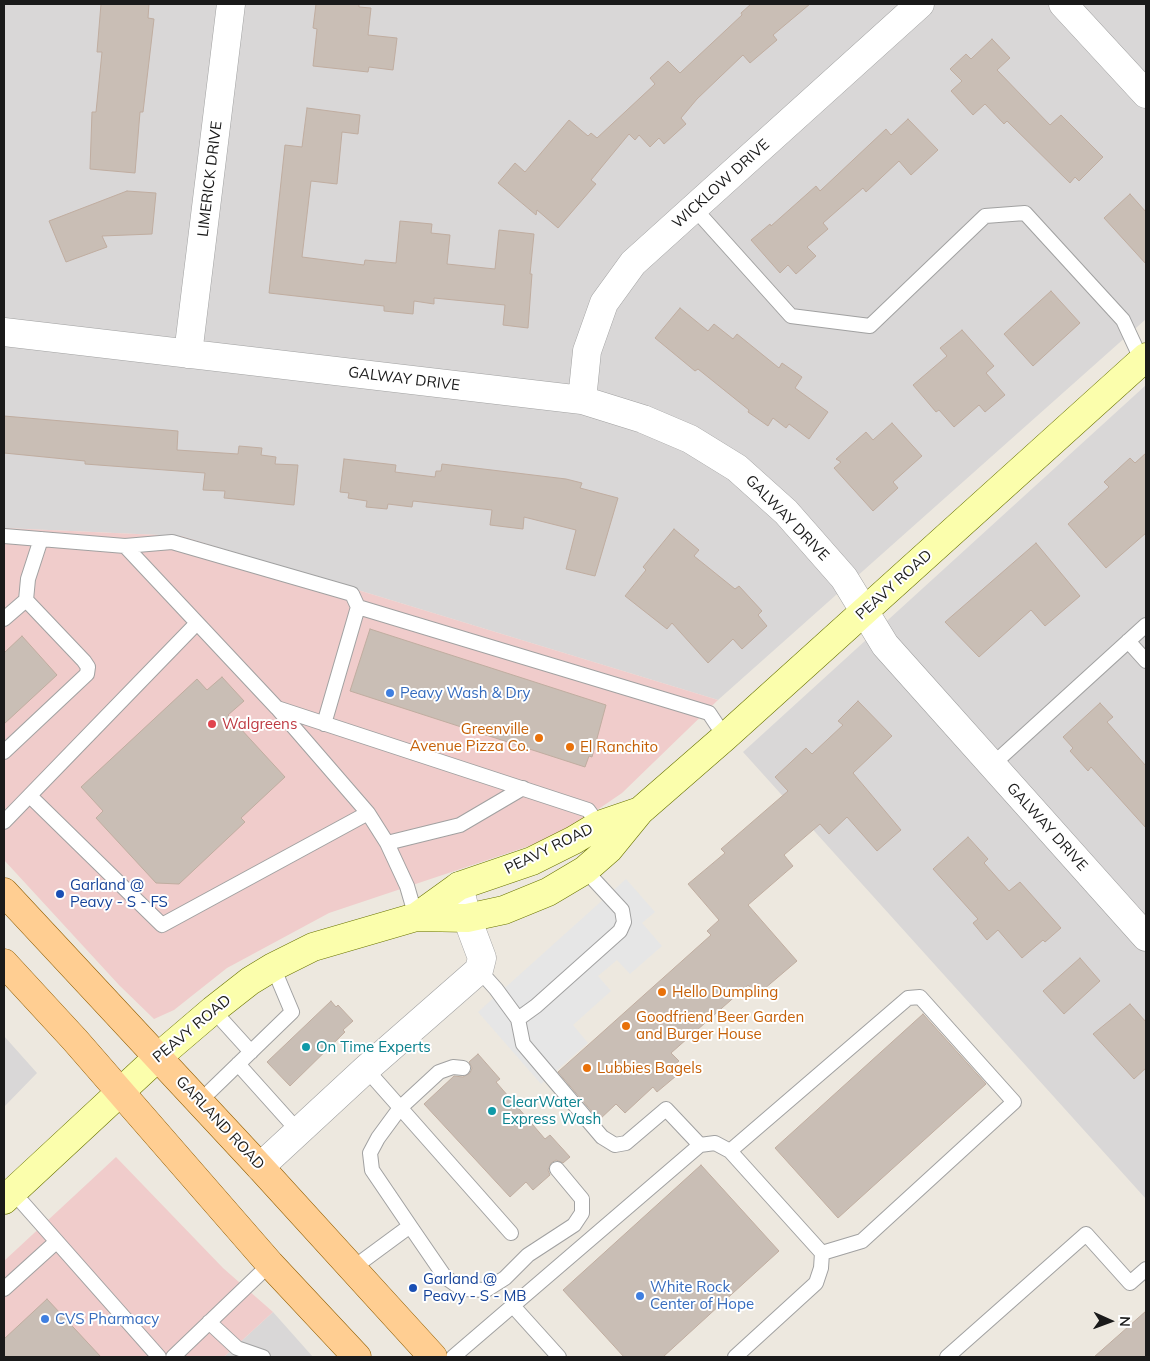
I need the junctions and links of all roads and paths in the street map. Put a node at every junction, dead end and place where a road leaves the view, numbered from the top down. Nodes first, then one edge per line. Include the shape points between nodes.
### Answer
1 (231, 4) edge
2 (920, 4) edge
3 (1063, 4) edge
4 (1146, 94) edge
5 (694, 208) junction
6 (4, 332) edge
7 (188, 354) junction
8 (1145, 361) edge
9 (582, 400) junction
10 (4, 536) edge
11 (41, 539) junction
12 (125, 546) junction
13 (26, 600) junction
14 (358, 607) junction
15 (864, 612) junction
16 (4, 619) edge
17 (197, 623) junction
18 (1146, 624) edge
19 (1128, 641) junction
20 (1146, 661) edge
21 (277, 708) junction
22 (324, 724) junction
23 (725, 737) junction
24 (4, 752) edge
25 (992, 766) junction
26 (523, 788) junction
27 (30, 796) junction
28 (640, 811) junction
29 (368, 813) junction
30 (4, 822) edge
31 (599, 825) junction
32 (387, 843) junction
33 (585, 870) junction
34 (459, 886) junction
35 (4, 892) edge
36 (416, 917) junction
37 (467, 918) junction
38 (1146, 937) edge
39 (4, 963) edge
40 (273, 967) junction
41 (479, 970) junction
42 (213, 1010) junction
43 (518, 1019) junction
44 (251, 1052) junction
45 (158, 1057) junction
46 (238, 1064) junction
47 (463, 1068) dead end
48 (366, 1069) junction
49 (120, 1092) junction
50 (199, 1102) junction
51 (400, 1108) junction
52 (299, 1132) junction
53 (700, 1145) junction
54 (730, 1151) junction
55 (260, 1167) junction
56 (557, 1169) dead end
57 (8, 1196) edge
58 (410, 1226) junction
59 (511, 1233) dead end
60 (56, 1242) junction
61 (822, 1253) junction
62 (270, 1264) junction
63 (353, 1268) junction
64 (1146, 1269) edge
65 (4, 1289) edge
66 (513, 1306) junction
67 (209, 1322) junction
68 (158, 1357) edge
69 (173, 1357) edge
70 (263, 1357) edge
71 (356, 1357) edge
72 (433, 1357) edge
73 (453, 1357) edge
74 (559, 1357) edge
75 (735, 1357) edge
76 (947, 1357) edge

1 - 7 street, LIMERICK DRIVE
2 - 5 street, WICKLOW DRIVE
3 - 4 street
5 - 8 lane via 791,316 870,326 985,216 1025,213 1123,320
5 - 9 street, WICKLOW DRIVE via 633,263 604,303 587,351
6 - 7 street, GALWAY DRIVE
7 - 9 street, GALWAY DRIVE
8 - 15 street, PEAVY ROAD
9 - 15 street, GALWAY DRIVE via 643,418 690,439 737,468 786,512 844,578
10 - 11 lane
11 - 12 lane
11 - 13 lane via 28,579
12 - 14 lane via 172,542 352,594
12 - 17 lane
13 - 16 lane
13 - 24 lane via 88,667 86,674
14 - 22 lane
14 - 23 lane via 709,712
15 - 23 street, PEAVY ROAD
15 - 25 street, GALWAY DRIVE via 885,645
17 - 21 lane
17 - 27 lane
18 - 19 lane
19 - 20 lane
19 - 25 lane
21 - 22 lane
21 - 29 lane
22 - 26 lane
23 - 28 street, PEAVY ROAD
25 - 38 street, GALWAY DRIVE
26 - 31 lane via 588,810
26 - 32 lane via 460,825
27 - 29 lane via 162,925
27 - 30 lane
28 - 31 street, PEAVY ROAD
28 - 33 street, PEAVY ROAD via 609,849
29 - 32 lane
31 - 34 street, PEAVY ROAD via 532,860
32 - 36 lane via 407,886
33 - 37 street, PEAVY ROAD via 548,892 504,910
33 - 43 lane via 622,910 624,922 620,931
34 - 36 street, PEAVY ROAD
34 - 37 street
35 - 45 main road, GARLAND ROAD
36 - 37 street, PEAVY ROAD
36 - 40 street, PEAVY ROAD via 313,947
37 - 41 street via 482,958
39 - 49 main road
40 - 42 street, PEAVY ROAD
40 - 44 lane via 292,1012
41 - 43 lane
41 - 48 street
42 - 44 lane
42 - 45 street, PEAVY ROAD
43 - 53 lane via 523,1044 602,1137 615,1145 626,1143 666,1109
44 - 46 lane
45 - 49 street, PEAVY ROAD
45 - 50 main road, GARLAND ROAD
46 - 50 lane
46 - 52 lane
47 - 51 lane via 453,1067 439,1072
48 - 51 lane
48 - 52 street
49 - 57 street, PEAVY ROAD
49 - 62 main road
50 - 55 main road, GARLAND ROAD
51 - 58 lane via 370,1153 372,1170
51 - 59 lane
52 - 55 street
53 - 54 lane via 715,1142
53 - 66 lane
54 - 61 lane
54 - 61 lane via 908,998 920,997 1014,1102 862,1241
55 - 63 main road, GARLAND ROAD
56 - 58 lane via 582,1199 582,1213 574,1225 528,1255 505,1278 486,1290 462,1289 445,1277
57 - 60 lane
58 - 63 lane
60 - 65 lane
60 - 68 lane
61 - 75 lane via 816,1283
62 - 67 lane
62 - 71 main road
63 - 72 main road, GARLAND ROAD
64 - 76 lane via 1130,1283 1086,1234
66 - 73 lane
66 - 74 lane
67 - 69 lane
67 - 70 lane via 237,1348

